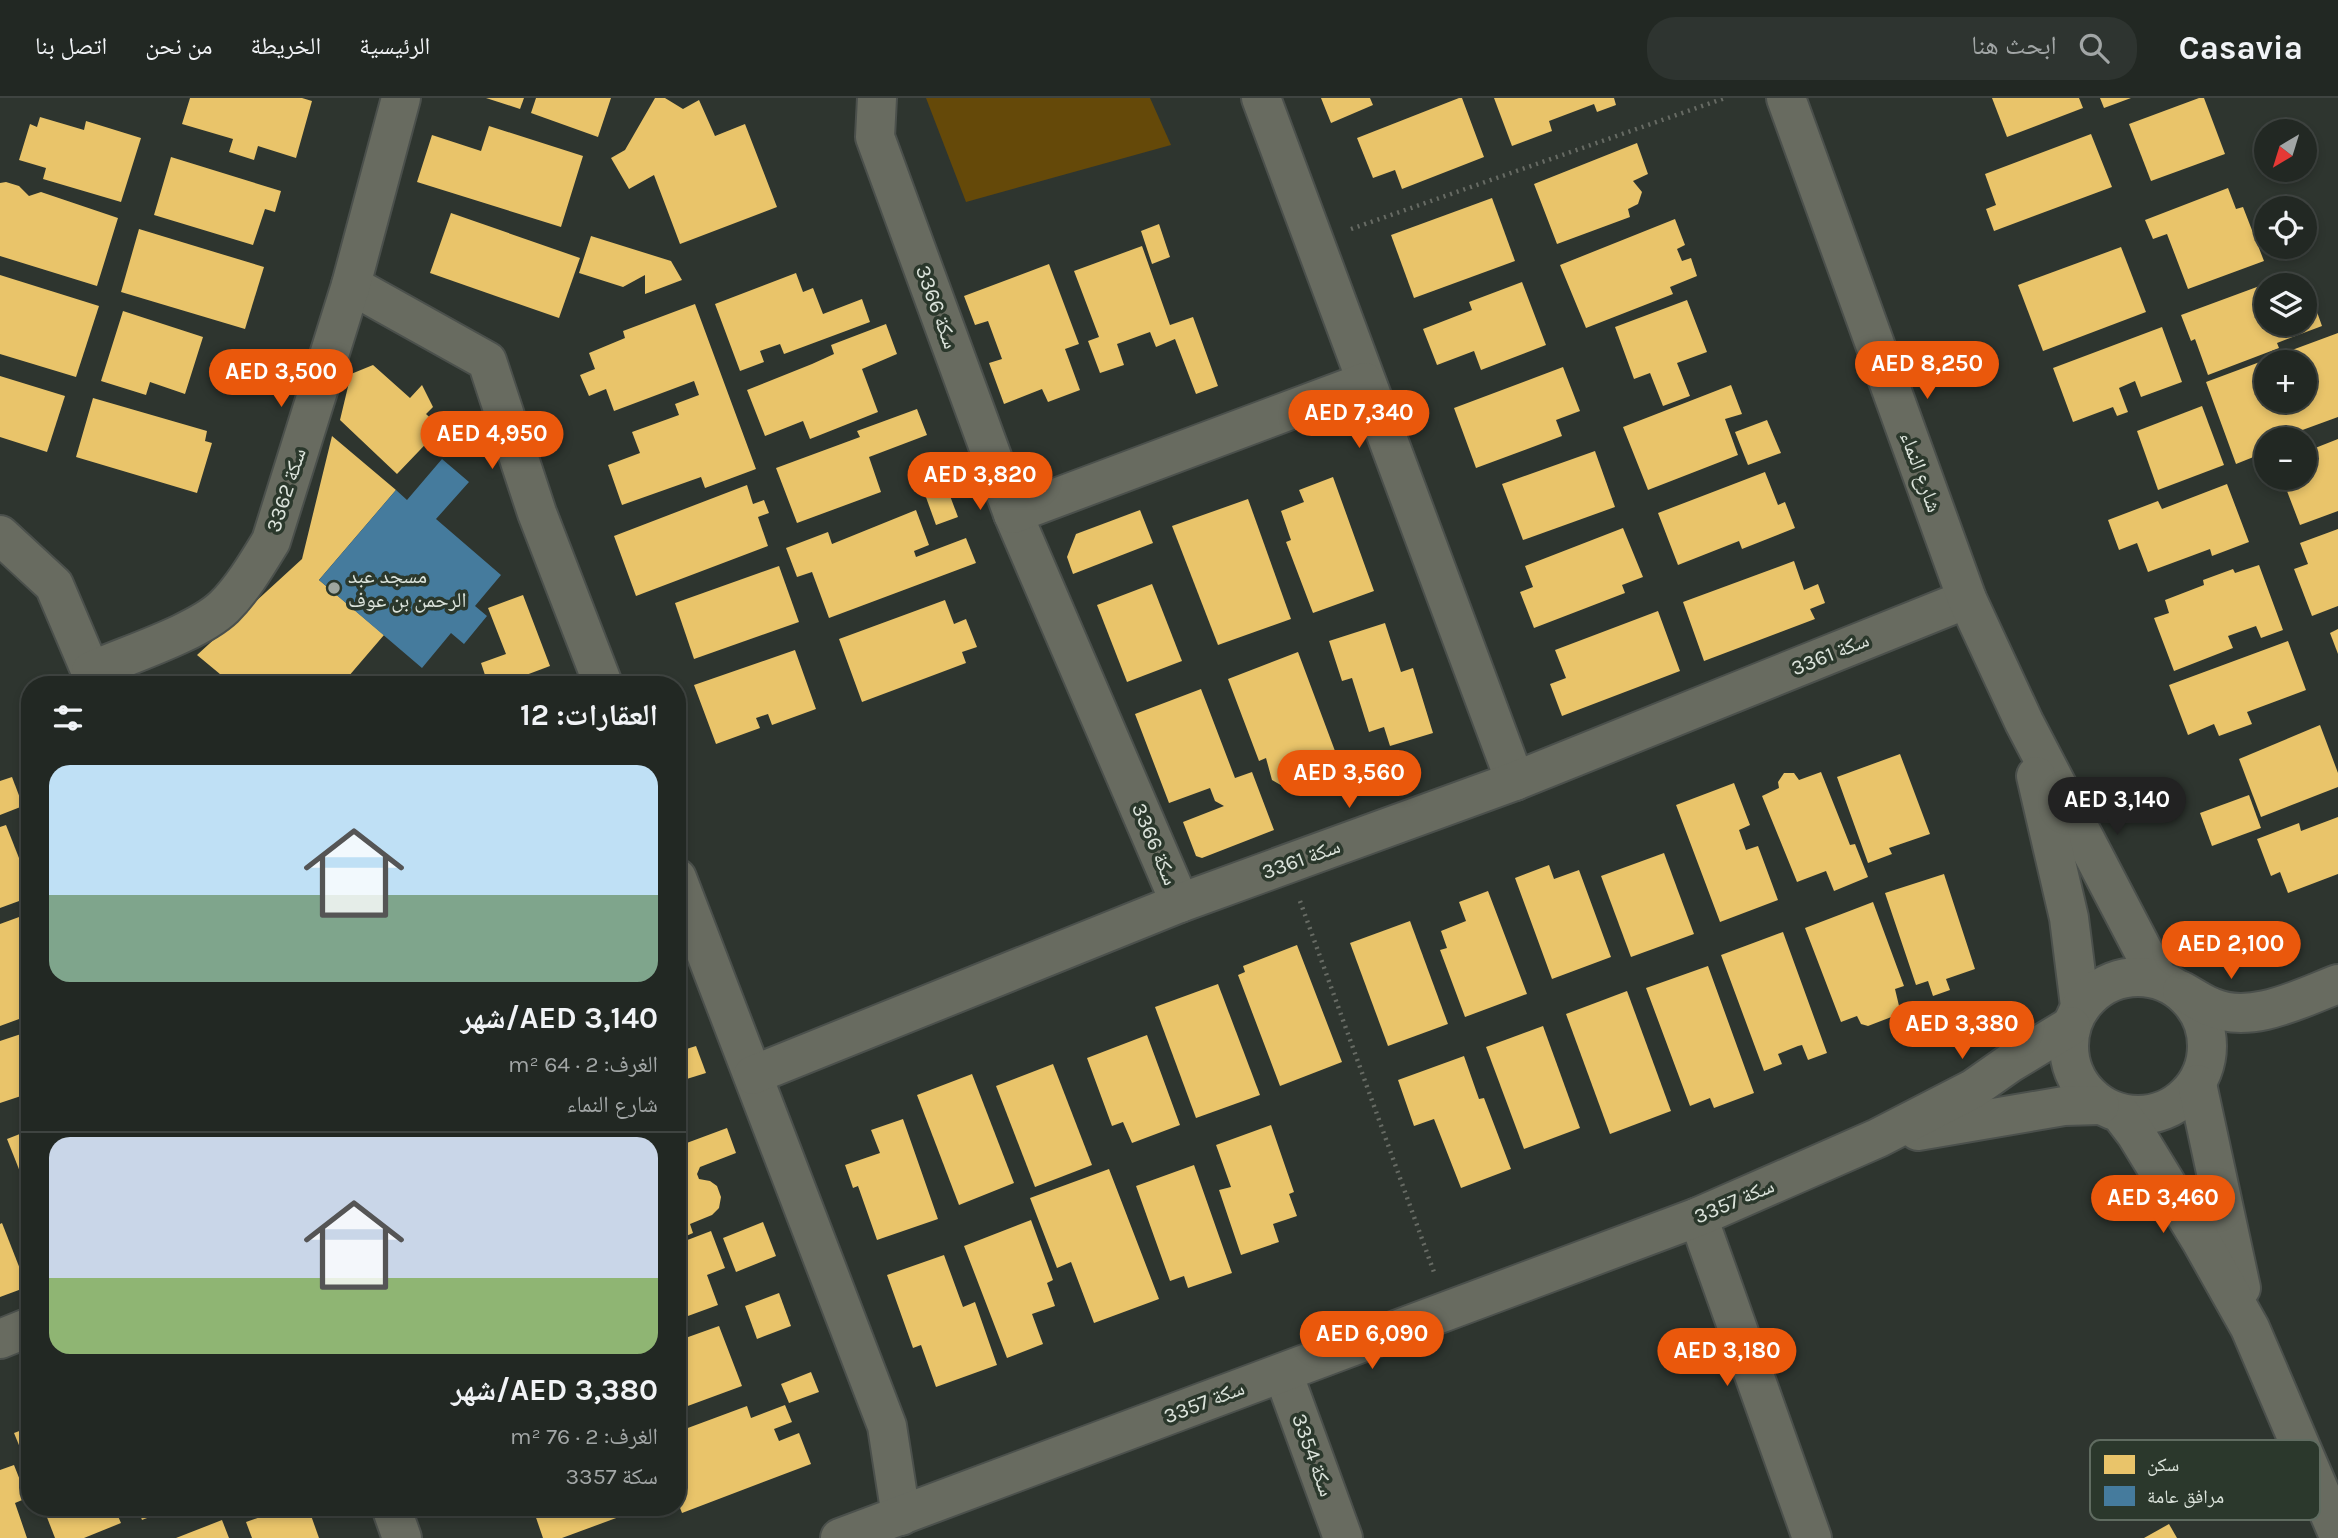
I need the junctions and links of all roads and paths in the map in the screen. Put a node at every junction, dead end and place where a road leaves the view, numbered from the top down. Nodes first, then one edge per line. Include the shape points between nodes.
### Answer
1 (401, 98) edge
2 (877, 98) edge
3 (1261, 98) edge
4 (1725, 98) edge
5 (1786, 98) edge
6 (1313, 242) junction
7 (351, 285) junction
8 (1365, 382) junction
9 (1013, 514) junction
10 (0, 535) edge
11 (1967, 598) junction
12 (92, 676) edge
13 (97, 676) edge
14 (600, 676) edge
15 (2024, 722) junction
16 (1515, 781) junction
17 (1287, 864) junction
18 (686, 901) edge
19 (1181, 903) junction
20 (2167, 984) junction
21 (2338, 984) edge
22 (2281, 1006) junction
23 (2075, 1016) junction
24 (2201, 1074) junction
25 (753, 1075) junction
26 (2110, 1109) junction
27 (1878, 1138) junction
28 (1698, 1217) junction
29 (1448, 1311) junction
30 (2250, 1328) junction
31 (21, 1331) edge
32 (0, 1339) edge
33 (1283, 1373) junction
34 (2298, 1440) edge
35 (2320, 1492) edge
36 (394, 1516) edge
37 (901, 1516) junction
38 (2338, 1534) edge
39 (402, 1538) edge
40 (840, 1538) edge
41 (1343, 1538) edge
42 (1812, 1538) edge

1 - 7 street, سكة 3362
2 - 9 street, سكة 3366 via 875,137
3 - 6 street
4 - 6 path
5 - 11 street, شارع النماء
6 - 8 street
7 - 13 street, سكة 3362 via 271,541 257,564 223,609
7 - 14 street via 487,361 537,513
8 - 9 street
8 - 16 street
9 - 19 street, سكة 3366
10 - 12 street via 54,585
11 - 15 street, شارع النماء
11 - 16 street, سكة 3361
15 - 20 street, شارع النماء
15 - 23 street, شارع النماء via 2069,918
16 - 17 street, سكة 3361
17 - 19 street, سكة 3361
17 - 29 path
18 - 25 street
19 - 25 street, سكة 3361
20 - 22 street via 2213,1009 2247,1012
20 - 23 street via 2137,976 2115,980 2096,990
20 - 24 street via 2193,1003 2203,1022 2208,1043
21 - 22 street
22 - 24 street
23 - 26 street via 2068,1048 2072,1070 2084,1089
23 - 27 street, سكة 3357 via 1973,1089
24 - 26 street via 2183,1100 2164,1111 2142,1116
24 - 30 street
25 - 37 street via 887,1426
26 - 27 street, سكة 3357 via 2064,1106
26 - 30 street via 2172,1192
27 - 28 street, سكة 3357
28 - 29 street, سكة 3357
28 - 42 street
29 - 33 street, سكة 3357
30 - 34 street
31 - 32 street
33 - 37 street, سكة 3357
33 - 41 street, سكة 3354
35 - 38 street
36 - 39 street
37 - 40 street, سكة 3357

